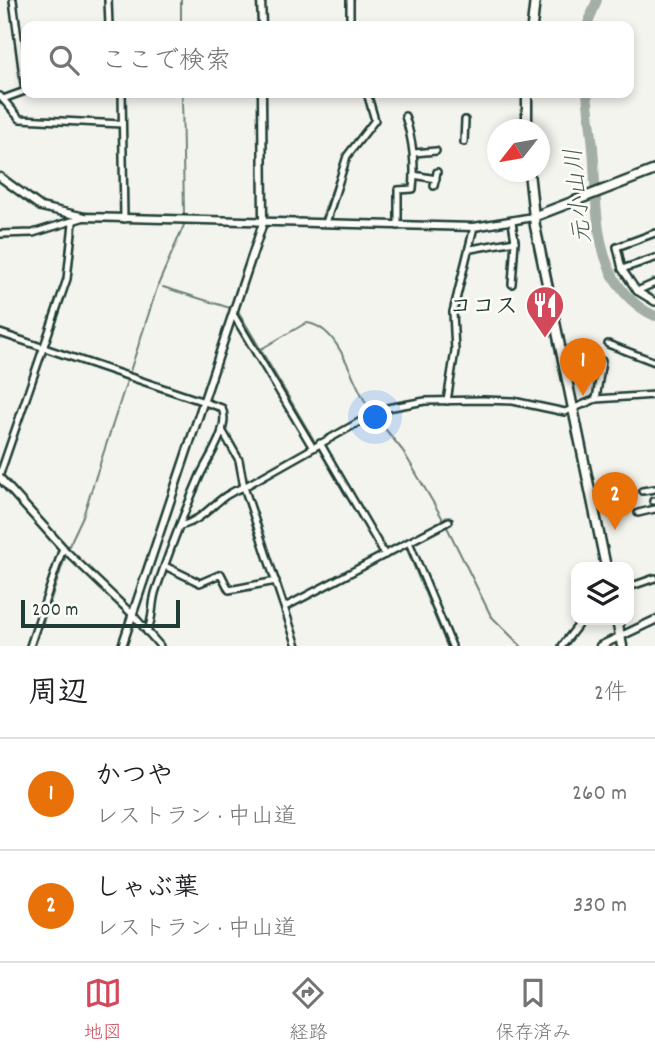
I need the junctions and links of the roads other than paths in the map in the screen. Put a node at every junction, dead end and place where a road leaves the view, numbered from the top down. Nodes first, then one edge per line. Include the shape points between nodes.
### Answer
1 (13, 0) edge
2 (108, 0) edge
3 (261, 0) edge
4 (350, 0) edge
5 (535, 0) edge
6 (109, 21) edge
7 (262, 21) edge
8 (350, 21) edge
9 (532, 21) edge
10 (21, 34) edge
11 (21, 92) edge
12 (1, 97) edge
13 (122, 98) edge
14 (262, 98) edge
15 (368, 98) edge
16 (527, 98) edge
17 (405, 116) dead end
18 (527, 119) edge
19 (465, 120) dead end
20 (122, 124) junction
21 (464, 142) dead end
22 (436, 151) dead end
23 (414, 153) junction
24 (655, 170) edge
25 (414, 175) junction
26 (0, 177) edge
27 (530, 182) edge
28 (434, 186) dead end
29 (85, 217) junction
30 (533, 217) junction
31 (124, 219) junction
32 (512, 222) junction
33 (73, 223) junction
34 (263, 223) junction
35 (326, 223) junction
36 (398, 226) junction
37 (474, 227) junction
38 (655, 233) edge
39 (0, 234) edge
40 (515, 242) junction
41 (471, 249) junction
42 (655, 258) edge
43 (622, 270) junction
44 (512, 284) dead end
45 (655, 284) edge
46 (637, 291) junction
47 (655, 302) edge
48 (233, 314) junction
49 (0, 333) edge
50 (608, 344) dead end
51 (44, 348) junction
52 (602, 361) dead end
53 (655, 362) edge
54 (655, 395) edge
55 (596, 399) junction
56 (447, 401) junction
57 (202, 402) junction
58 (572, 409) junction
59 (222, 430) junction
60 (320, 443) junction
61 (313, 447) junction
62 (0, 476) edge
63 (244, 487) junction
64 (655, 489) edge
65 (642, 491) dead end
66 (655, 509) edge
67 (638, 513) dead end
68 (449, 521) dead end
69 (180, 526) junction
70 (410, 542) junction
71 (62, 548) junction
72 (385, 555) junction
73 (605, 562) edge
74 (165, 566) junction
75 (655, 578) edge
76 (276, 581) junction
77 (634, 585) edge
78 (285, 607) junction
79 (133, 615) junction
80 (655, 620) edge
81 (578, 625) edge
82 (148, 632) junction
83 (621, 641) edge
84 (30, 646) edge
85 (122, 646) edge
86 (160, 646) edge
87 (297, 646) edge
88 (452, 646) edge
89 (562, 646) edge
90 (600, 646) edge

1 - 10 street
2 - 6 street
3 - 7 street
4 - 8 street
5 - 9 main road
11 - 12 street
12 - 20 street via 20,119
13 - 20 street
14 - 34 street
15 - 35 street via 375,120 347,156
16 - 18 main road
17 - 23 street
19 - 21 street
20 - 31 street
22 - 23 street
23 - 25 street
24 - 30 main road
25 - 28 street via 437,175
25 - 36 street via 412,189 398,190
26 - 29 street via 41,207
27 - 30 main road
29 - 31 street
29 - 33 street
30 - 32 street
30 - 58 main road
31 - 34 street
32 - 37 street
32 - 40 street
33 - 39 street via 33,233
33 - 51 street via 67,279
34 - 35 street
34 - 48 street
35 - 36 street
36 - 37 street
37 - 41 street
38 - 43 street via 617,247
40 - 41 street
40 - 44 street
41 - 56 street via 453,312 455,351
42 - 43 street
43 - 46 street
45 - 46 street
46 - 47 street
48 - 57 street
48 - 61 street
49 - 51 street
50 - 53 street
51 - 57 street
51 - 62 street
52 - 55 street
54 - 55 street
55 - 58 street
56 - 58 street via 513,401 565,412
56 - 60 street via 382,409
57 - 59 street via 222,408
57 - 79 street
58 - 73 main road
59 - 63 street via 239,460
59 - 69 street
60 - 61 street
60 - 72 street
61 - 63 street
62 - 71 street
63 - 69 street via 223,495 201,519
63 - 76 street
64 - 65 street
66 - 67 street
68 - 70 street
69 - 74 street
70 - 72 street
70 - 88 street
71 - 79 street
71 - 84 street
72 - 78 street
74 - 76 street via 200,583 221,574 229,590
74 - 82 street
75 - 77 street
76 - 78 street
78 - 87 street
79 - 82 street
79 - 85 street
80 - 83 street
81 - 89 street
82 - 86 street
83 - 90 street

